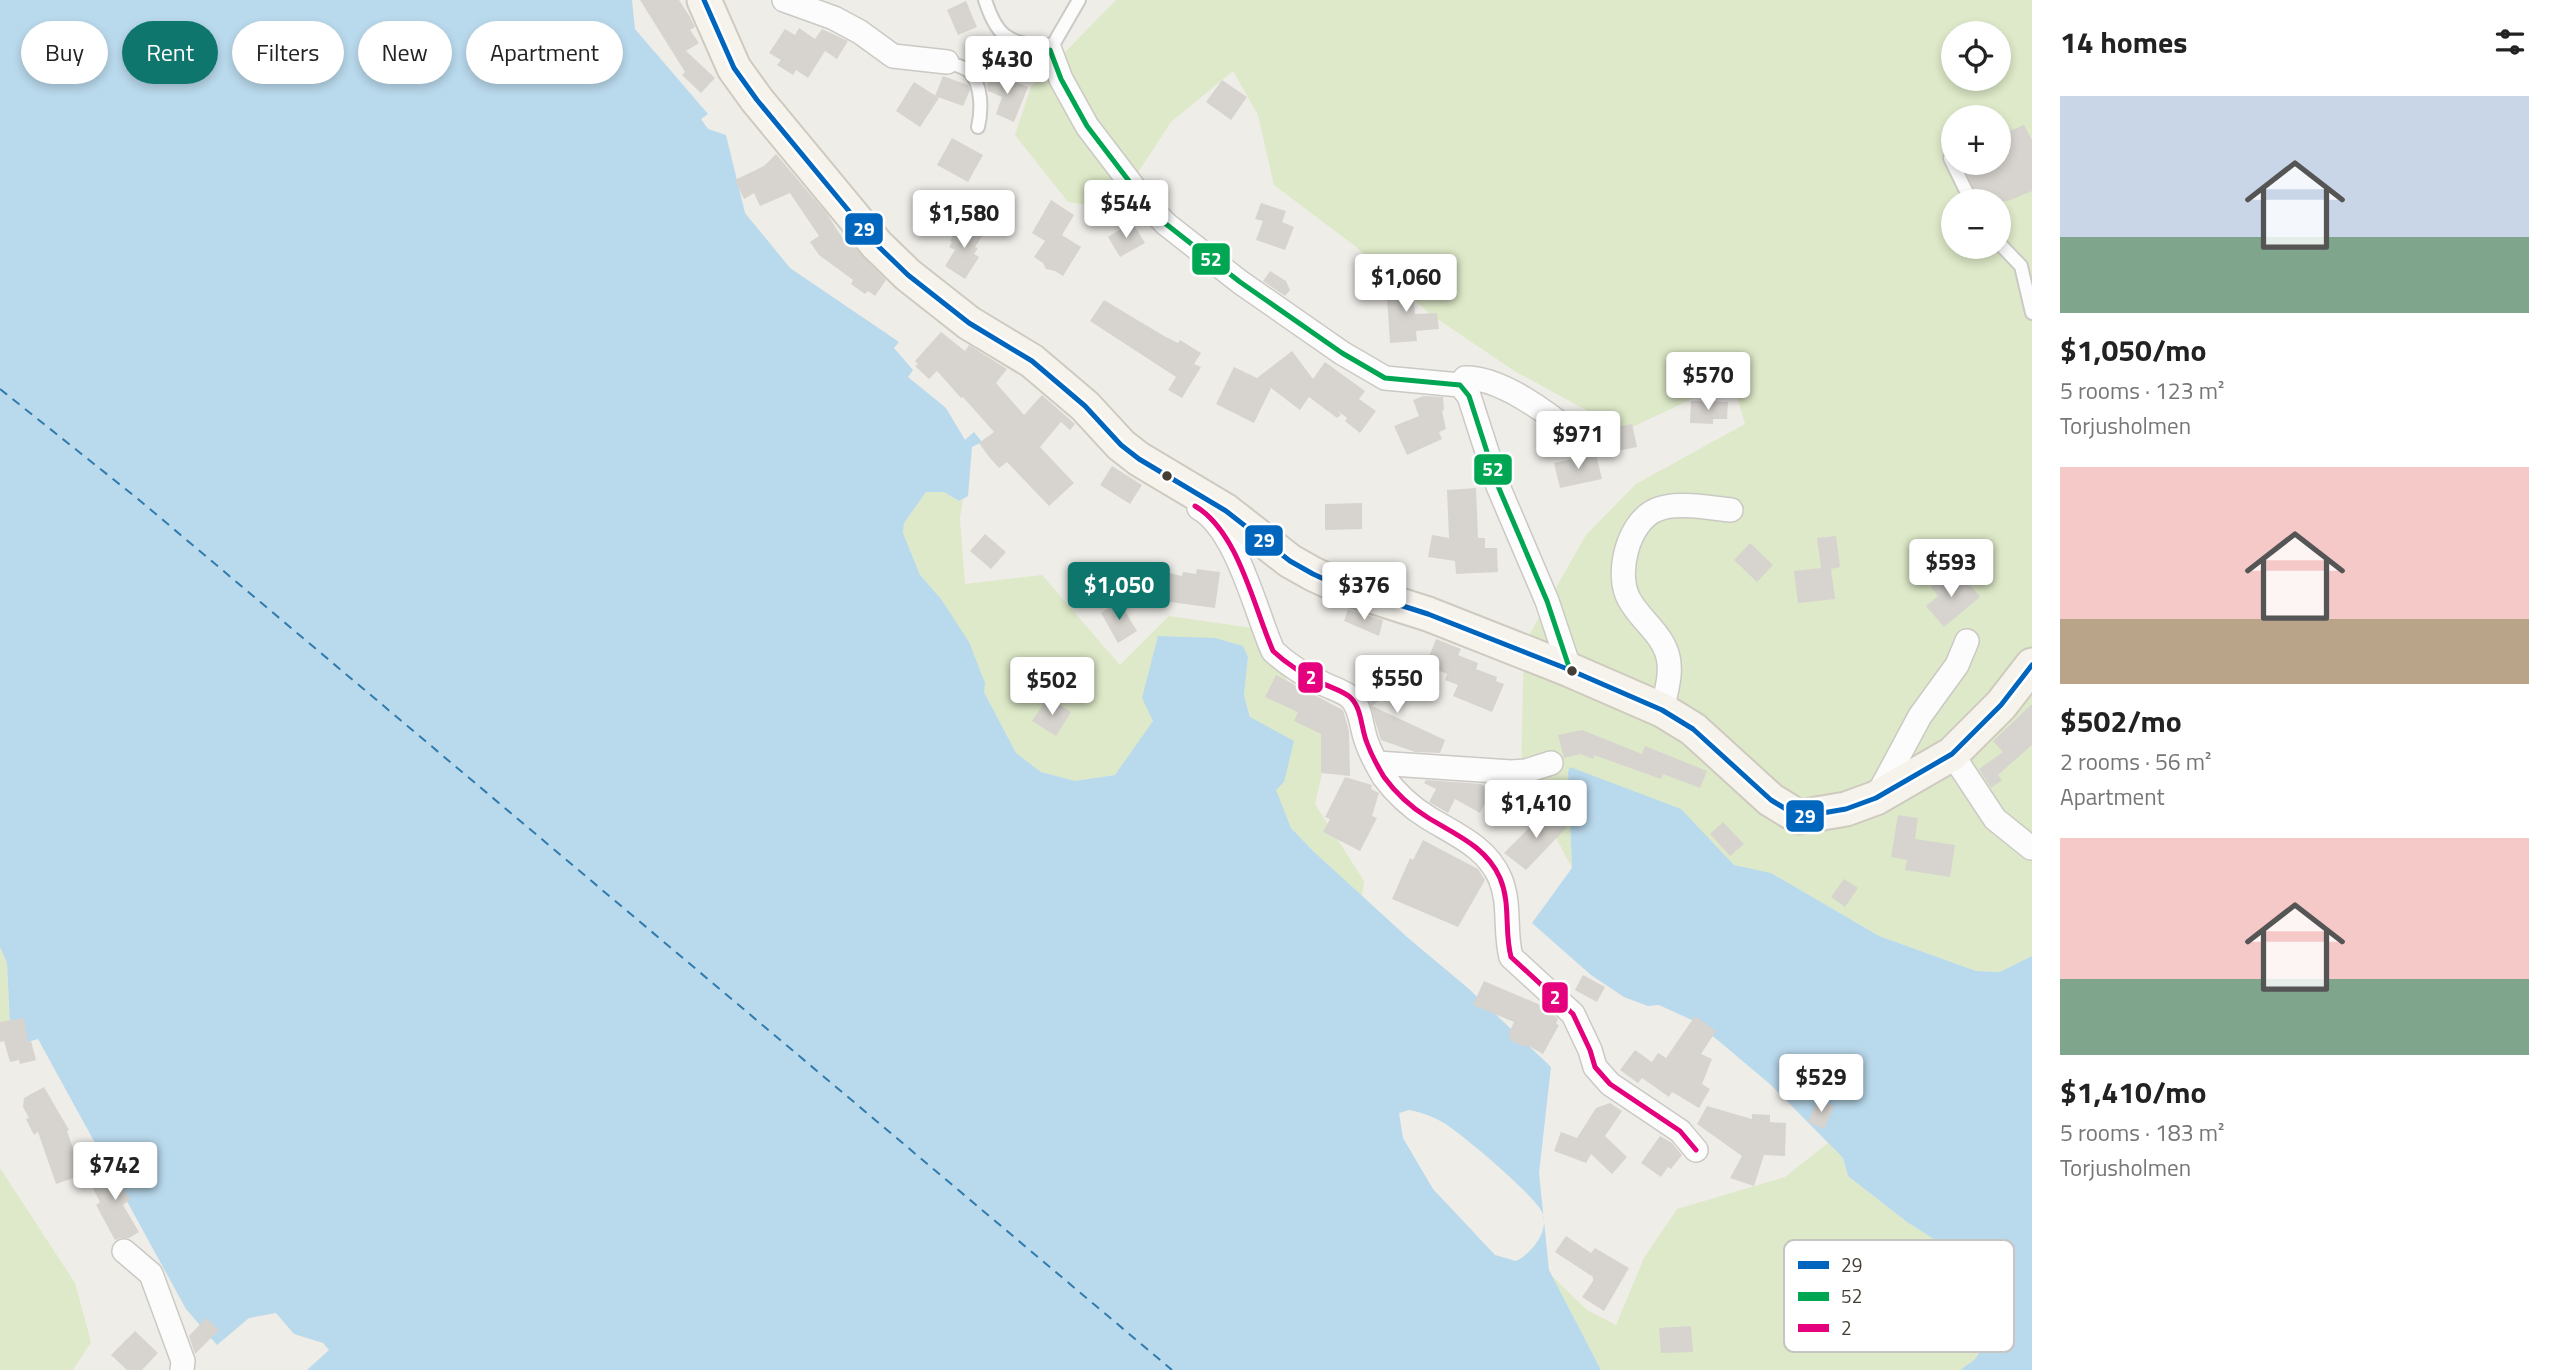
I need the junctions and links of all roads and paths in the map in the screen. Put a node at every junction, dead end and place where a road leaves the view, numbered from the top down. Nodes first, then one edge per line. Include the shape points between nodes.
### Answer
1 (704, 0) edge
2 (784, 0) edge
3 (985, 0) edge
4 (1079, 0) edge
5 (1050, 50) junction
6 (947, 62) joint
7 (978, 127) dead end
8 (2011, 256) edge
9 (2032, 313) edge
10 (1460, 385) junction
11 (1576, 436) dead end
12 (1160, 473) junction
13 (1731, 510) dead end
14 (1967, 641) dead end
15 (2032, 665) edge
16 (1570, 670) junction
17 (1662, 710) junction
18 (1952, 754) junction
19 (1377, 763) junction
20 (1551, 763) dead end
21 (1876, 798) junction
22 (2031, 848) edge
23 (1696, 1150) dead end
24 (124, 1251) dead end
25 (182, 1370) edge

1 - 12 main road via 734,68 877,245 969,323 1032,361 1085,406 1121,445
2 - 6 street via 834,18 893,56
3 - 5 lane via 996,30 1009,39
4 - 5 lane
5 - 10 street via 1087,126 1166,224 1240,282 1385,378
6 - 7 lane via 964,68 976,82 981,107
8 - 9 lane via 2021,266
10 - 11 street via 1465,378 1476,377 1498,384
10 - 16 street via 1469,396 1498,486 1547,601
12 - 16 main road via 1226,511 1313,574
12 - 19 street via 1161,483 1220,525 1273,650 1285,663 1350,697
13 - 17 street via 1684,506 1656,510 1638,525 1626,550 1624,588 1629,601 1668,655
14 - 21 street
15 - 18 main road via 2001,705
16 - 17 main road
17 - 21 main road via 1693,729 1771,800 1799,817
18 - 21 main road
18 - 22 street via 1995,819
19 - 20 street via 1511,772
19 - 23 street via 1402,798 1489,859 1507,900 1511,957 1573,1014 1595,1068 1610,1084 1680,1131
24 - 25 street via 151,1274 183,1361

